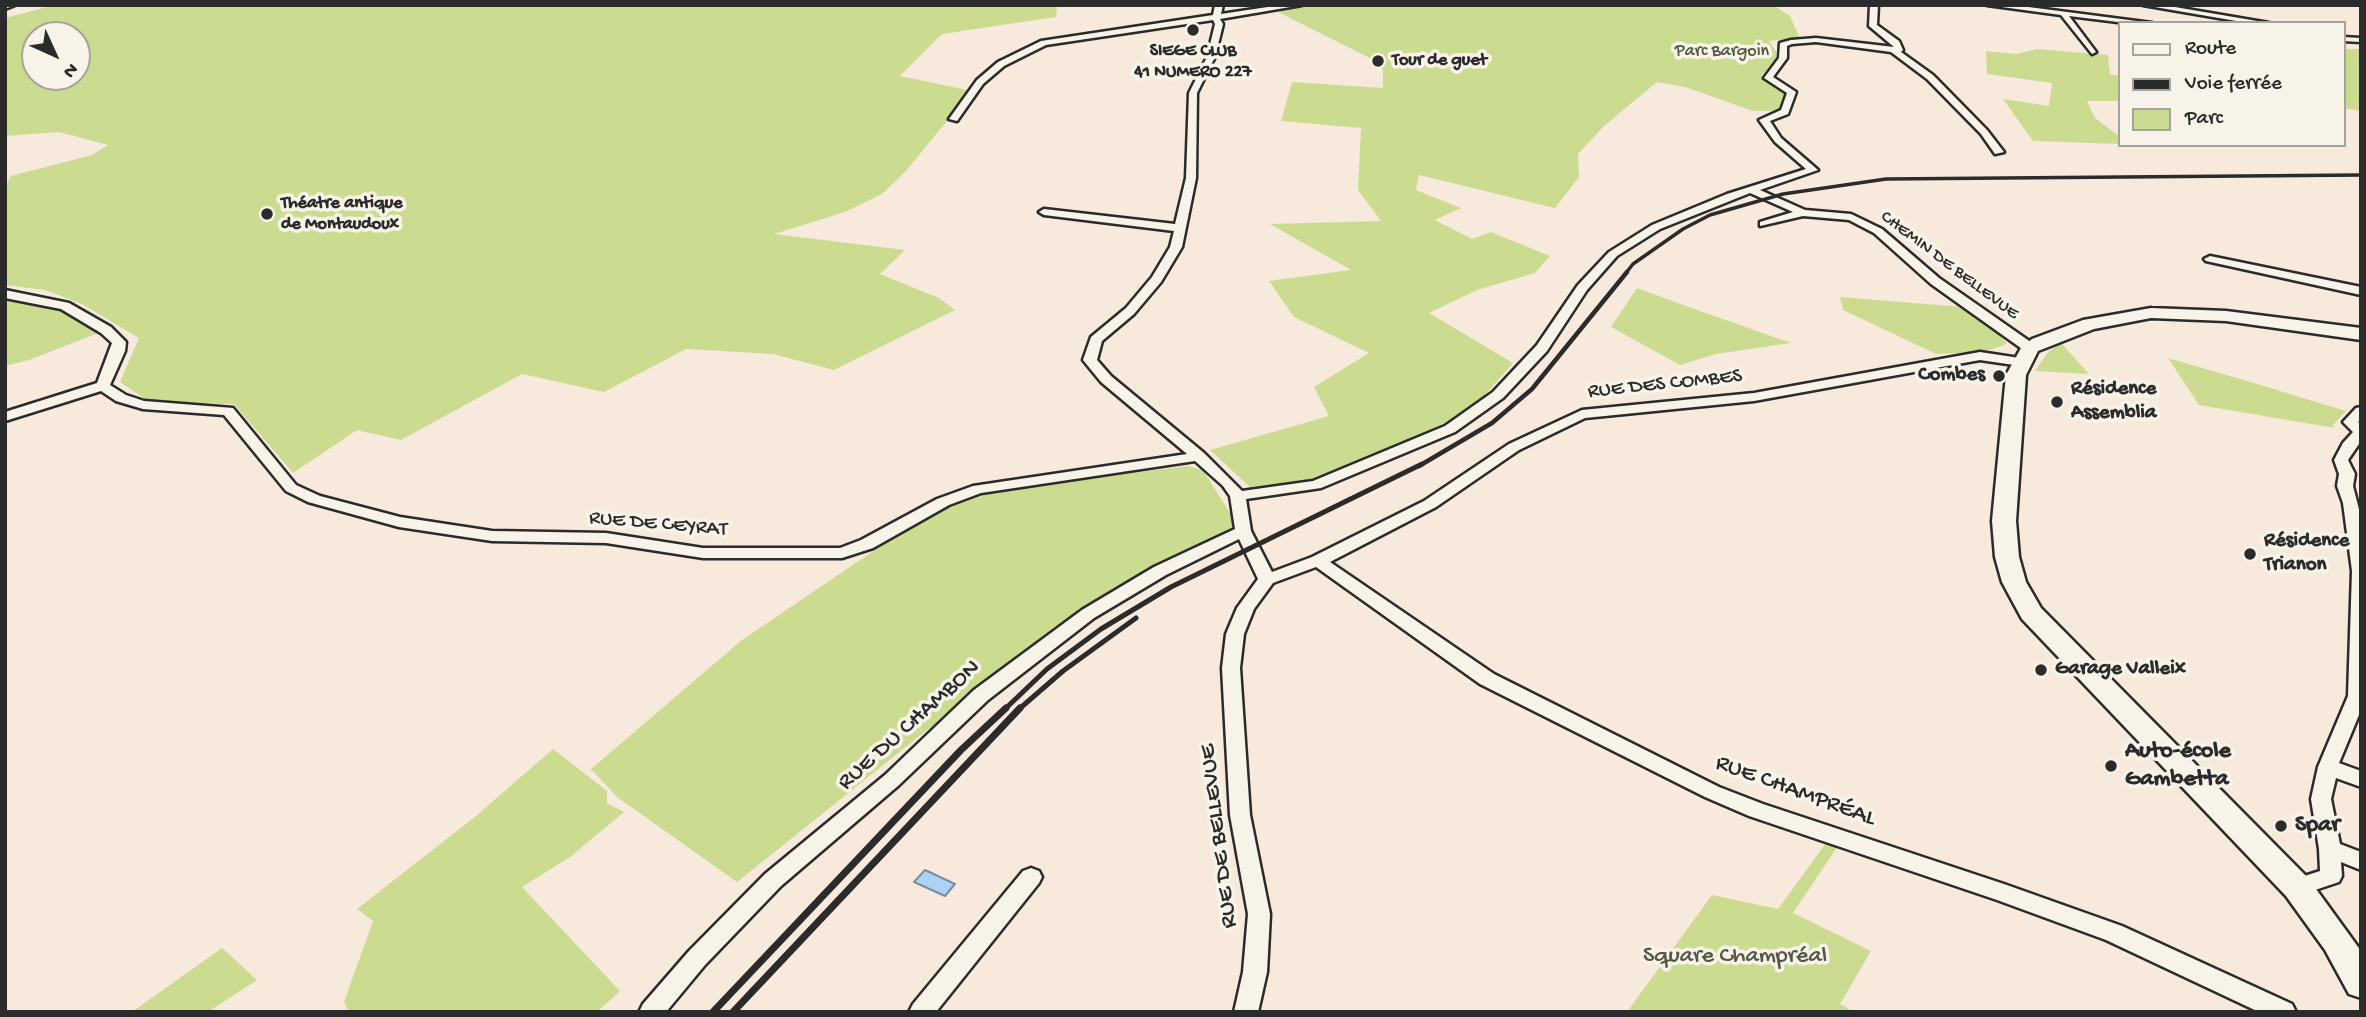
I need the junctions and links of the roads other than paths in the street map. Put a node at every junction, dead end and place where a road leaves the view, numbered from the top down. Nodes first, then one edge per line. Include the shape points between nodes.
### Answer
1 (11, 5) edge
2 (1219, 5) edge
3 (1298, 5) edge
4 (1874, 5) edge
5 (1991, 5) edge
6 (2147, 5) edge
7 (5, 7) edge
8 (2057, 10) edge
9 (1216, 18) junction
10 (2131, 21) edge
11 (2252, 21) edge
12 (1895, 51) junction
13 (2092, 52) dead end
14 (954, 119) dead end
15 (1999, 152) dead end
16 (1751, 190) junction
17 (1044, 212) dead end
18 (1803, 213) junction
19 (1764, 224) dead end
20 (1178, 228) junction
21 (2210, 259) dead end
22 (2361, 291) edge
23 (5, 294) edge
24 (2361, 334) edge
25 (2025, 355) junction
26 (103, 386) junction
27 (2361, 411) edge
28 (5, 417) edge
29 (2360, 432) edge
30 (1199, 456) junction
31 (2354, 470) edge
32 (1238, 496) junction
33 (1243, 531) junction
34 (1318, 561) junction
35 (1267, 579) junction
36 (2354, 727) edge
37 (2328, 767) junction
38 (2361, 779) edge
39 (2330, 849) junction
40 (2361, 861) edge
41 (1031, 877) dead end
42 (2297, 887) junction
43 (2337, 940) junction
44 (2361, 950) edge
45 (2361, 983) edge
46 (651, 1012) edge
47 (921, 1012) edge
48 (1246, 1012) edge
49 (2284, 1012) edge

1 - 7 street
2 - 9 street
3 - 9 street
4 - 12 street via 1872,26 1896,43 1899,49
5 - 8 street
6 - 11 street
8 - 10 street
8 - 13 street
9 - 14 street via 1044,43 1019,53 980,82
9 - 20 street via 1219,24 1211,57 1193,93 1191,178
12 - 15 street via 1930,78
12 - 16 street via 1816,40 1783,45 1783,58 1768,78 1791,92 1785,112 1764,120 1778,140 1813,170
16 - 18 street, CHEMIN DE BELLEVUE
16 - 32 street via 1656,227 1613,254 1595,272 1542,348 1478,412 1450,429 1325,482
17 - 20 street
18 - 19 street, CHEMIN DE BELLEVUE
18 - 25 street, CHEMIN DE BELLEVUE via 1843,215 1871,227
20 - 30 street via 1176,247 1157,279 1130,312 1096,340 1090,360 1105,379
21 - 22 street
23 - 26 street via 65,306 119,342
24 - 25 main road via 2225,316 2151,313 2090,324
25 - 34 street, RUE DES COMBES via 1980,356 1754,397 1582,414 1514,447 1430,504
25 - 42 main road via 2014,386 2004,521 2007,557 2020,597 2065,651
26 - 28 street
26 - 30 street, RUE DE CEYRAT via 143,405 228,411 291,488 314,499 399,522 492,536 606,538 703,553 842,553 978,489
27 - 29 street via 2350,422
29 - 31 street via 2341,460
30 - 32 street
31 - 36 street via 2345,486 2360,571
32 - 33 street
33 - 35 street
33 - 46 street, RUE DU CHAMBON via 1160,571 1088,614 981,695 892,780 773,880
34 - 35 street, RUE DES COMBES
34 - 49 street, RUE CHAMPRÉAL via 1479,674 1712,792 2114,933
35 - 48 street, RUE DE BELLEVUE via 1246,608 1235,634 1231,668 1240,816 1259,914 1255,972
36 - 37 street
37 - 38 street
37 - 39 street via 2321,799
39 - 40 street
39 - 42 street via 2331,876
41 - 47 street
42 - 43 main road
43 - 44 street
43 - 45 main road

